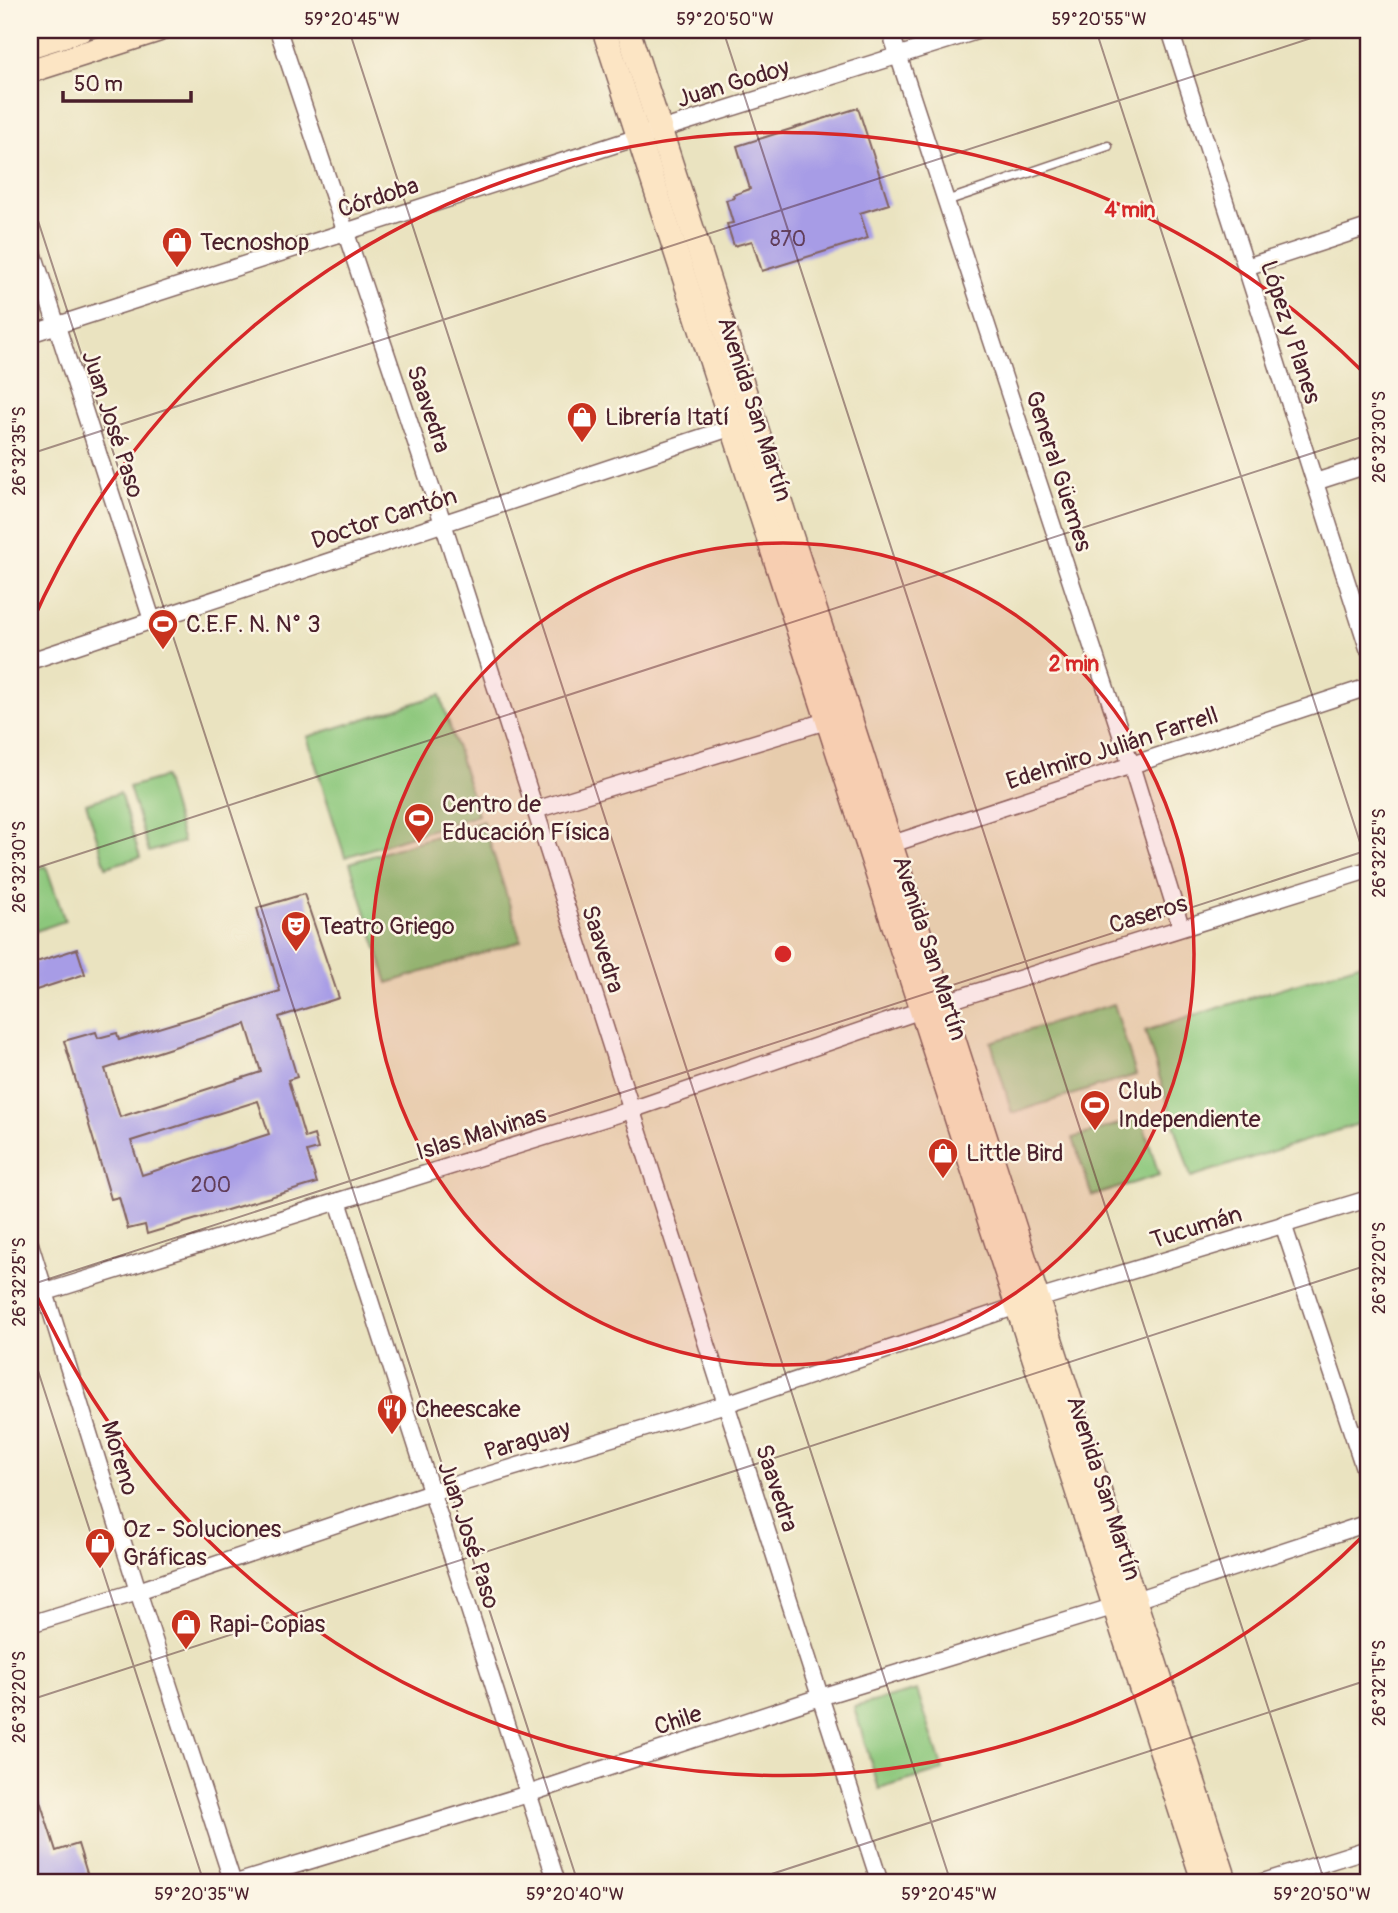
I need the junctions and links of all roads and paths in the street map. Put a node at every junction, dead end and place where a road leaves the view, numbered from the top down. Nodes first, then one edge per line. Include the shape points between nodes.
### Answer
1 (81, 30) edge
2 (158, 30) edge
3 (278, 30) edge
4 (604, 30) edge
5 (628, 30) edge
6 (890, 30) edge
7 (980, 30) edge
8 (1170, 30) edge
9 (30, 46) edge
10 (899, 55) junction
11 (30, 71) edge
12 (650, 134) junction
13 (1108, 145) dead end
14 (946, 201) junction
15 (1368, 227) edge
16 (345, 231) junction
17 (30, 243) edge
18 (1246, 267) junction
19 (56, 325) junction
20 (30, 334) edge
21 (744, 424) junction
22 (1368, 465) edge
23 (1315, 482) junction
24 (443, 523) junction
25 (152, 620) junction
26 (1368, 648) edge
27 (30, 661) edge
28 (1368, 687) edge
29 (839, 717) junction
30 (1131, 765) junction
31 (535, 810) junction
32 (881, 848) junction
33 (1368, 870) edge
34 (1181, 927) junction
35 (932, 1006) junction
36 (632, 1110) junction
37 (1368, 1199) edge
38 (338, 1201) junction
39 (1283, 1224) junction
40 (30, 1244) edge
41 (37, 1294) edge
42 (1028, 1302) junction
43 (726, 1404) junction
44 (1368, 1480) edge
45 (431, 1492) junction
46 (1368, 1522) edge
47 (138, 1591) junction
48 (1125, 1603) junction
49 (30, 1624) edge
50 (820, 1696) junction
51 (528, 1794) junction
52 (1368, 1849) edge
53 (234, 1883) edge
54 (557, 1883) edge
55 (880, 1883) edge
56 (1204, 1883) edge
57 (1226, 1883) edge
58 (1260, 1883) edge

1 - 9 main road
2 - 11 main road
3 - 16 street, Saavedra
4 - 12 main road, Avenida San Martín
5 - 12 main road, Avenida San Martín
6 - 10 street, General Güemes
7 - 10 street, Juan Godoy
8 - 18 street, López y Planes
10 - 12 street, Juan Godoy
10 - 14 street, General Güemes
12 - 16 street, Córdoba
12 - 21 main road, Avenida San Martín
13 - 14 lane
14 - 30 street, General Güemes
15 - 18 street
16 - 19 street, Córdoba
16 - 24 street, Saavedra
17 - 19 street, Juan José Paso
18 - 23 street, López y Planes
19 - 20 street, Córdoba
19 - 25 street, Juan José Paso
21 - 24 street, Doctor Cantón
21 - 29 main road, Avenida San Martín
22 - 23 street
23 - 26 street, López y Planes
24 - 25 street, Doctor Cantón
24 - 31 street, Saavedra
25 - 27 street, Doctor Cantón
28 - 30 street, Edelmiro Julián Farrell
29 - 31 street
29 - 32 main road, Avenida San Martín
30 - 32 street, Edelmiro Julián Farrell
30 - 34 street, General Güemes
31 - 36 street, Saavedra
32 - 35 main road, Avenida San Martín
33 - 34 street, Caseros
34 - 35 street, Caseros
35 - 36 street, Islas Malvinas
35 - 42 main road, Avenida San Martín
36 - 38 street, Islas Malvinas
36 - 43 street, Saavedra
37 - 39 street, Tucumán
38 - 41 street, Islas Malvinas
38 - 45 street, Juan José Paso
39 - 42 street, Tucumán
39 - 44 street
40 - 41 street, Moreno
41 - 47 street, Moreno
42 - 43 street, Paraguay
42 - 48 main road, Avenida San Martín
43 - 45 street, Paraguay
43 - 50 street, Saavedra
45 - 47 street, Paraguay
45 - 51 street, Juan José Paso
46 - 48 street, Chile
47 - 49 street, Paraguay
47 - 53 street, Moreno
48 - 50 street, Chile
48 - 56 main road, Avenida San Martín
48 - 57 main road, Avenida San Martín
50 - 51 street, Chile
50 - 55 street, Saavedra
51 - 53 street, Chile
51 - 54 street, Juan José Paso
52 - 58 street

